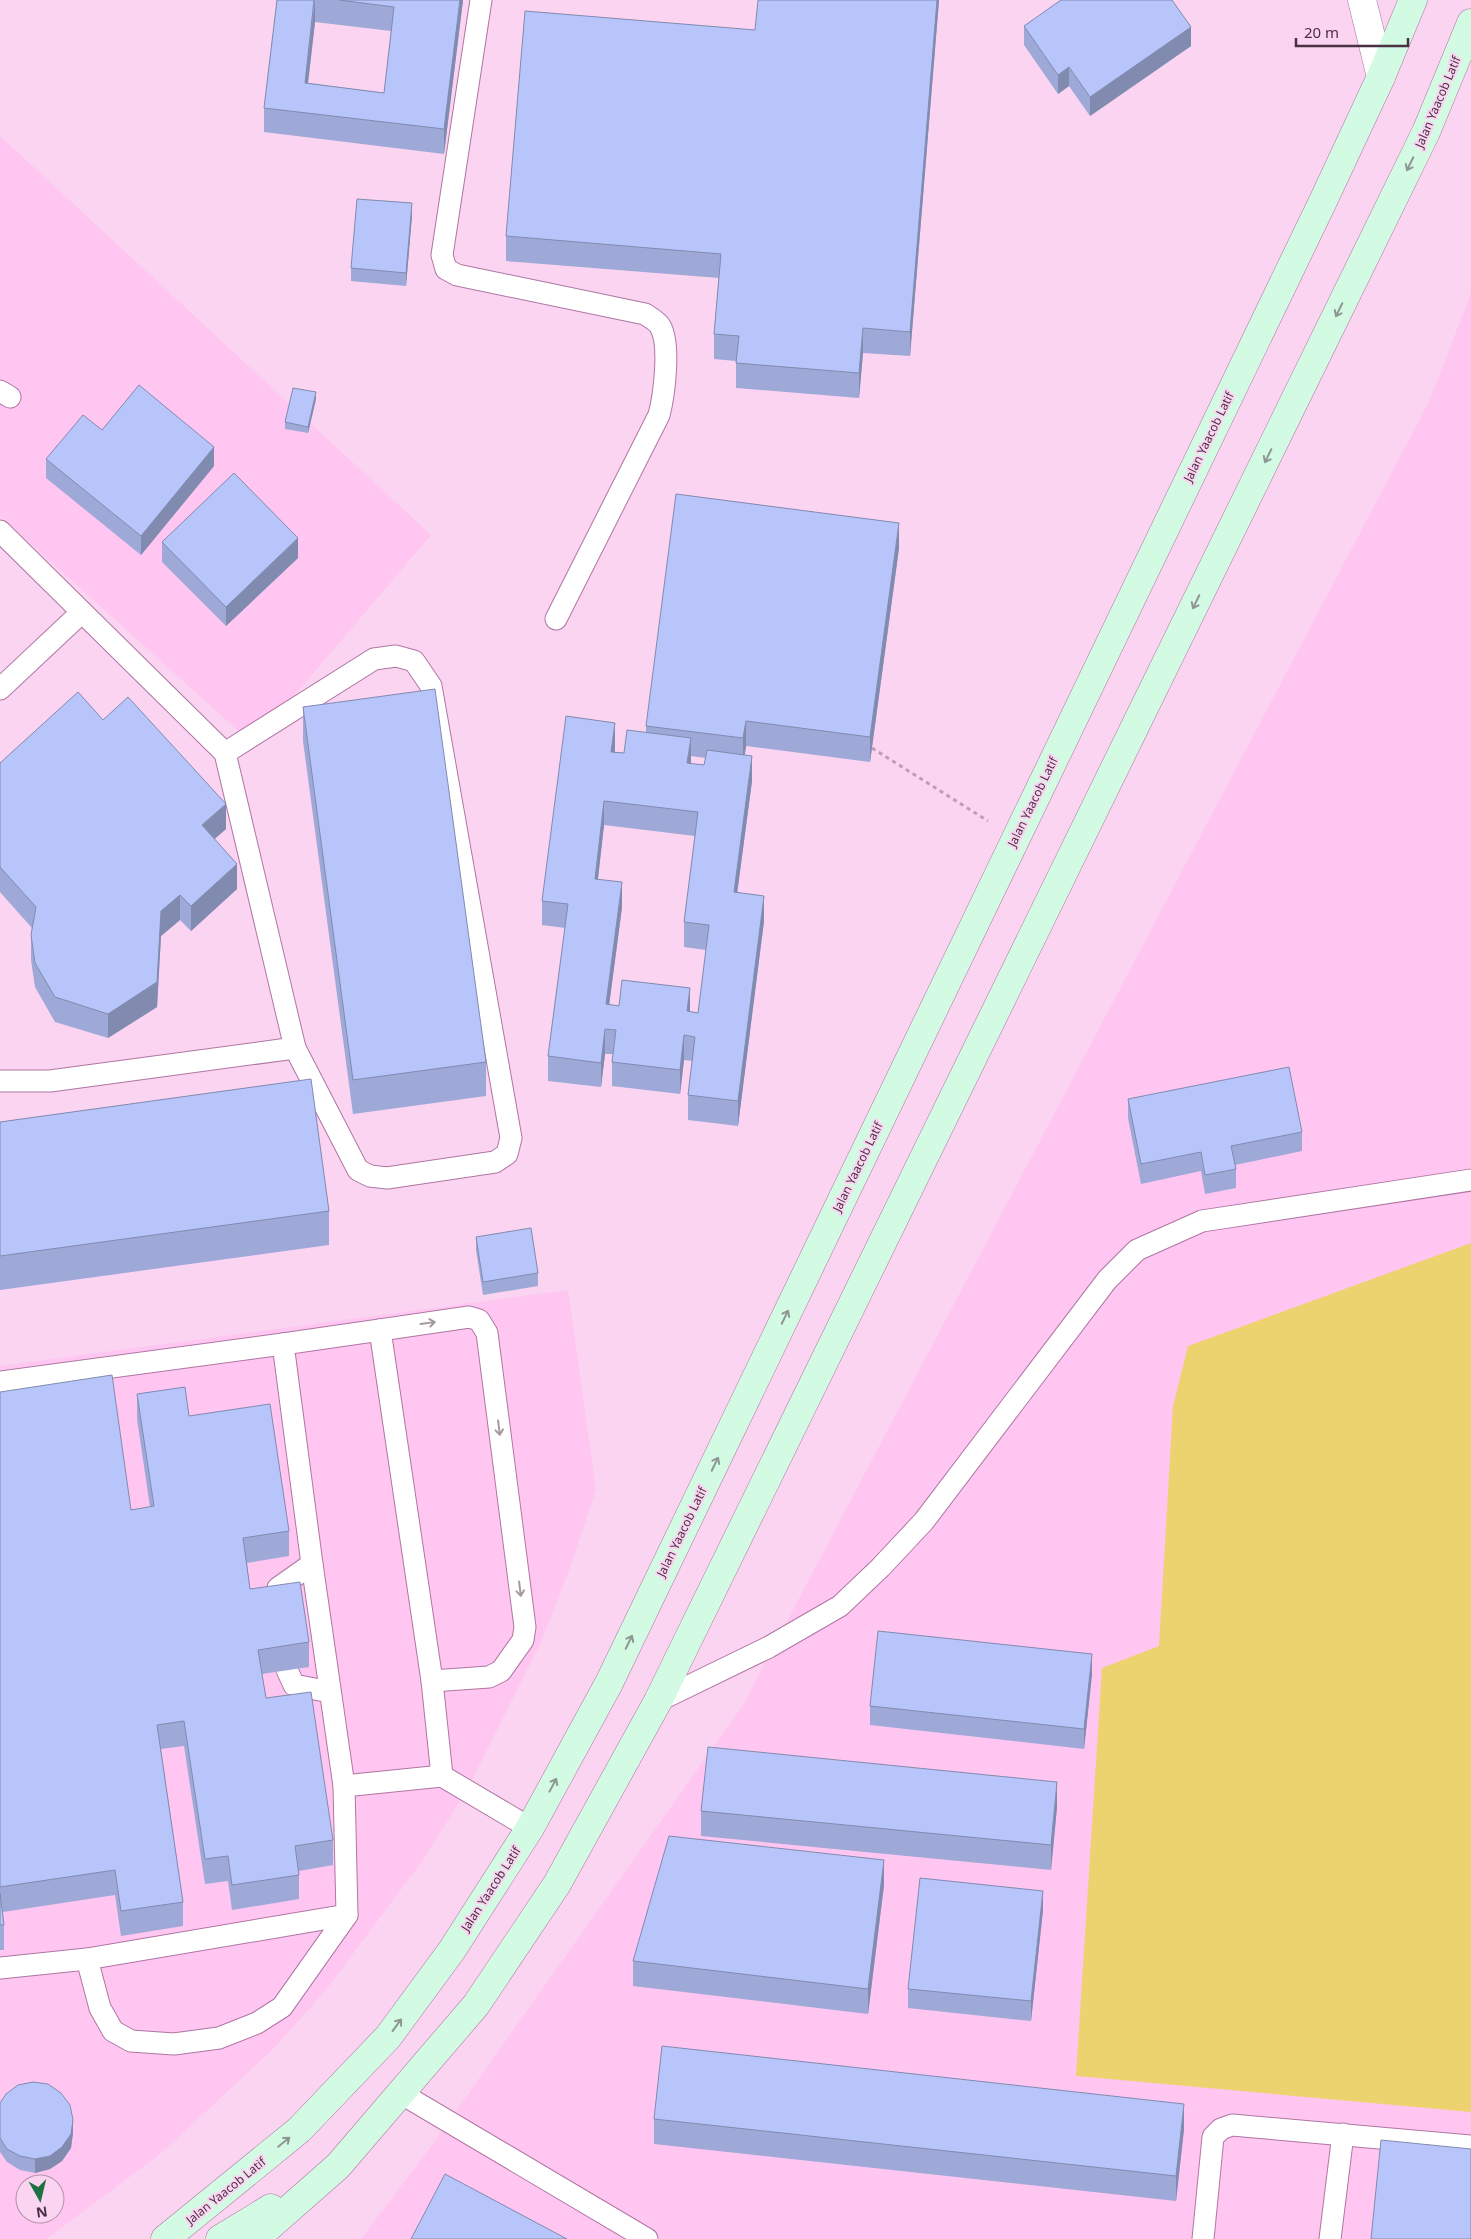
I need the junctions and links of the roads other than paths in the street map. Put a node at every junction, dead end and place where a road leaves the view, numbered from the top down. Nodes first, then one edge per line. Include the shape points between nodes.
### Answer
1 (481, 0) edge
2 (1362, 0) edge
3 (1413, 0) edge
4 (1471, 23) edge
5 (1381, 77) junction
6 (0, 531) edge
7 (82, 612) junction
8 (556, 619) dead end
9 (0, 689) edge
10 (225, 753) junction
11 (295, 1048) junction
12 (0, 1080) edge
13 (1471, 1180) edge
14 (380, 1330) junction
15 (284, 1344) junction
16 (0, 1382) edge
17 (312, 1564) junction
18 (278, 1610) edge
19 (287, 1670) edge
20 (432, 1681) junction
21 (330, 1692) junction
22 (658, 1701) junction
23 (442, 1776) junction
24 (344, 1786) junction
25 (530, 1828) junction
26 (348, 1915) junction
27 (87, 1959) junction
28 (0, 1968) edge
29 (402, 2094) junction
30 (1343, 2134) junction
31 (1471, 2146) edge
32 (338, 2166) junction
33 (165, 2239) edge
34 (220, 2239) edge
35 (255, 2239) edge
36 (646, 2239) edge
37 (1203, 2239) edge
38 (1330, 2239) edge

1 - 8 lane via 442,255 446,269 457,275 644,314 660,325 665,343 663,400 659,415
2 - 5 street
3 - 5 main road, Jalan Yaacob Latif
4 -> 22 main road, Jalan Yaacob Latif via 1426,132
25 -> 5 main road, Jalan Yaacob Latif via 609,1683
6 - 7 lane
7 - 9 lane
7 - 10 lane
10 - 11 lane
10 - 11 lane via 374,659 396,656 414,661 431,686 511,1138 506,1154 495,1162 387,1178 370,1176 358,1170
11 - 12 lane via 50,1081
13 - 22 lane via 1202,1221 1137,1250 1107,1280 924,1521 840,1606 785,1638
14 - 15 lane
14 - 20 lane
14 -> 20 lane via 469,1318 479,1320 487,1333 525,1628 523,1640 501,1671 489,1677
15 - 16 lane
15 - 17 lane
17 - 18 lane via 278,1588
17 - 21 lane
19 - 21 lane via 294,1685
20 - 23 lane
21 - 24 lane
22 - 29 main road, Jalan Yaacob Latif via 557,1884 476,2005
23 - 24 lane
23 - 25 lane
24 - 26 lane
33 -> 25 main road, Jalan Yaacob Latif via 299,2130 388,2037 452,1950
26 - 27 lane
26 - 27 lane via 282,2007 257,2023 220,2038 174,2044 131,2042 113,2031 100,2008
27 - 28 lane
29 - 32 main road, Jalan Yaacob Latif
29 - 36 lane
30 - 31 lane
30 - 37 lane via 1232,2125 1221,2128 1213,2137
30 - 38 lane
32 - 34 main road
32 - 35 main road, Jalan Yaacob Latif

